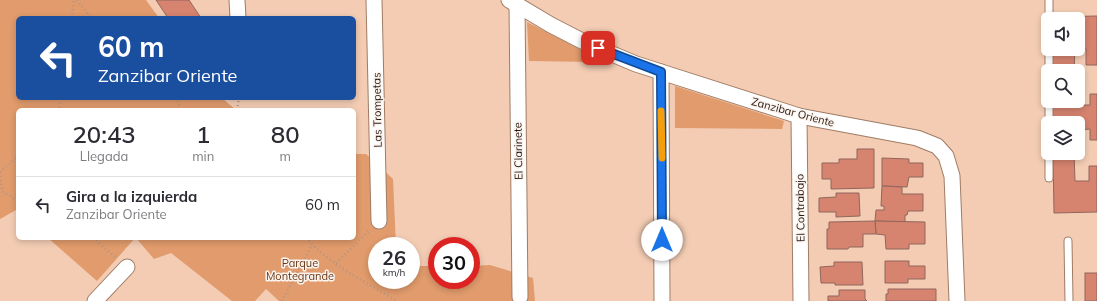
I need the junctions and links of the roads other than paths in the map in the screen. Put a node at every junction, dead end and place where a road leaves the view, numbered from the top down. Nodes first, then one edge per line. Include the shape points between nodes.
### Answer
1 (237, 0) edge
2 (374, 0) edge
3 (1049, 0) edge
4 (513, 2) edge
5 (1049, 12) edge
6 (238, 16) edge
7 (661, 72) junction
8 (799, 116) junction
9 (1049, 160) edge
10 (1050, 178) dead end
11 (379, 221) road end
12 (1068, 241) dead end
13 (127, 267) road end
14 (520, 297) dead end
15 (95, 301) edge
16 (662, 301) edge
17 (801, 301) edge
18 (957, 301) edge
19 (1069, 301) edge

1 - 6 street
2 - 11 street, Las Trompetas
3 - 5 lane
4 - 7 street, Zanzibar Oriente via 586,43
4 - 14 street, El Clarinete
7 - 8 street, Zanzibar Oriente
7 - 16 street
8 - 17 street, El Contrabajo
8 - 18 street, Zanzibar Oriente via 917,138 937,146 946,156 952,176
9 - 10 lane
12 - 19 lane
13 - 15 street

